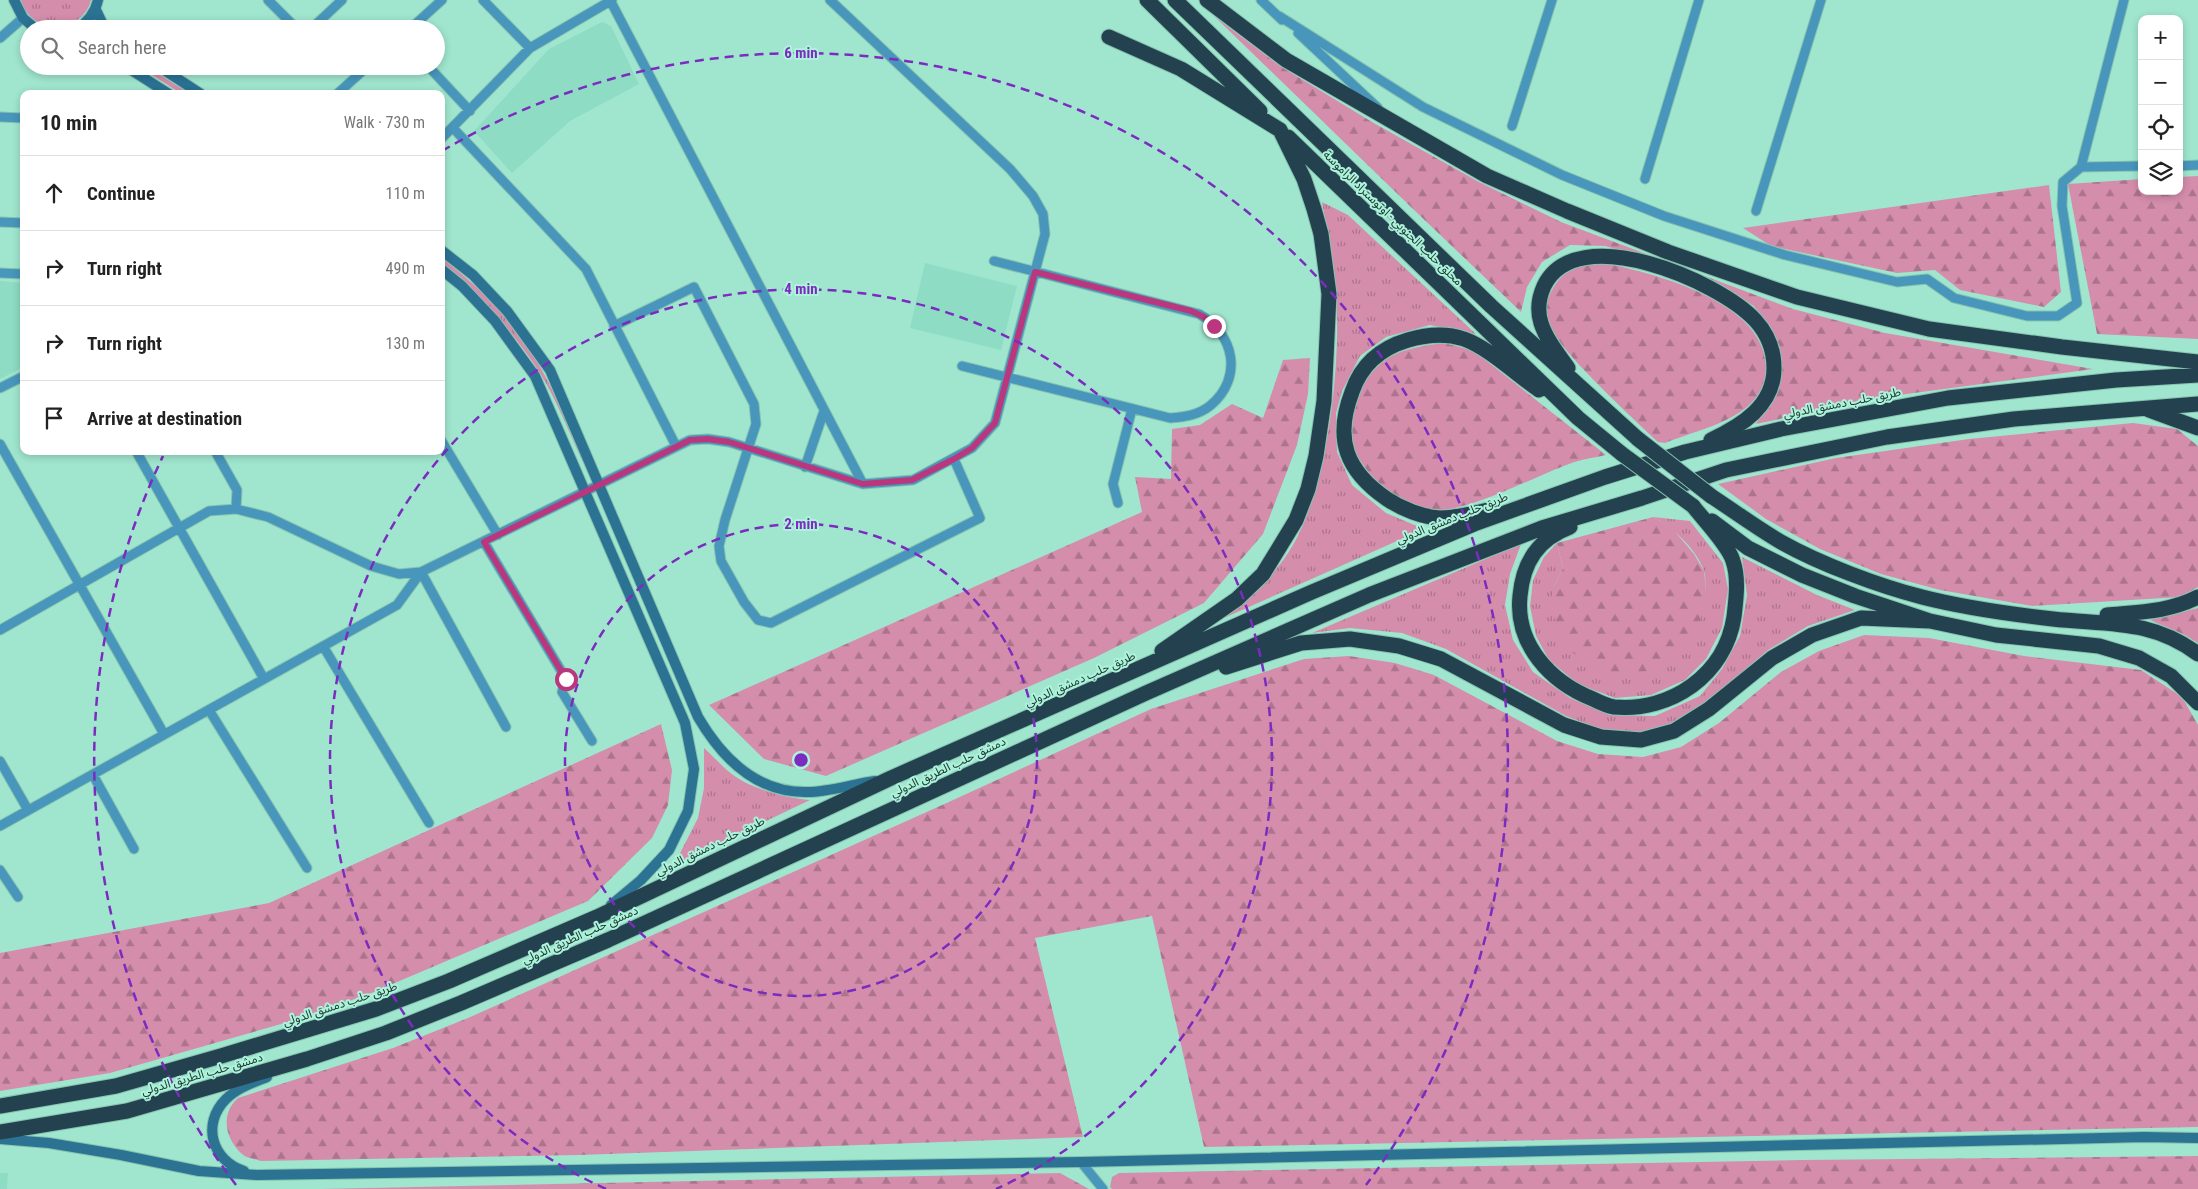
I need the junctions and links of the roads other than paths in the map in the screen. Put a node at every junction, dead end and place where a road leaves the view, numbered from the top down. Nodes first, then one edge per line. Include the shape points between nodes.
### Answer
1 (14, 0) edge
2 (268, 0) edge
3 (342, 0) edge
4 (442, 0) edge
5 (483, 0) edge
6 (611, 0) edge
7 (830, 0) edge
8 (1147, 0) edge
9 (1175, 0) edge
10 (1207, 0) edge
11 (1261, 0) edge
12 (1552, 0) edge
13 (1699, 0) edge
14 (1821, 0) edge
15 (2124, 0) edge
16 (97, 5) edge
17 (1279, 16) junction
18 (23, 18) junction
19 (21, 20) edge
20 (25, 20) edge
21 (88, 20) edge
22 (102, 20) edge
23 (288, 20) edge
24 (321, 20) edge
25 (420, 20) edge
26 (20, 21) edge
27 (1109, 37) dead end
28 (0, 38) edge
29 (530, 48) junction
30 (139, 75) edge
31 (172, 75) edge
32 (358, 75) edge
33 (436, 75) edge
34 (164, 90) edge
35 (195, 90) edge
36 (341, 90) edge
37 (470, 111) junction
38 (0, 117) edge
39 (20, 118) edge
40 (1398, 126) junction
41 (1512, 126) dead end
42 (453, 128) junction
43 (1280, 130) junction
44 (445, 135) edge
45 (2198, 165) edge
46 (2138, 166) edge
47 (2183, 166) edge
48 (2080, 167) junction
49 (1645, 179) dead end
50 (1756, 211) dead end
51 (0, 222) edge
52 (20, 223) edge
53 (445, 253) edge
54 (994, 261) dead end
55 (445, 272) edge
56 (1035, 272) junction
57 (0, 273) edge
58 (20, 274) edge
59 (614, 326) junction
60 (2198, 362) edge
61 (962, 366) dead end
62 (2198, 376) edge
63 (1007, 377) junction
64 (20, 378) edge
65 (0, 388) edge
66 (1598, 404) junction
67 (2198, 404) edge
68 (2143, 408) junction
69 (1132, 409) junction
70 (824, 411) junction
71 (1578, 418) junction
72 (2198, 428) edge
73 (0, 444) edge
74 (676, 446) junction
75 (445, 447) edge
76 (748, 449) junction
77 (1685, 452) junction
78 (138, 455) edge
79 (217, 455) edge
80 (954, 459) junction
81 (805, 467) junction
82 (863, 484) junction
83 (599, 486) junction
84 (585, 493) junction
85 (1547, 497) junction
86 (1642, 498) junction
87 (1118, 503) dead end
88 (1693, 506) junction
89 (236, 509) junction
90 (179, 528) junction
91 (498, 535) junction
92 (484, 542) junction
93 (421, 572) junction
94 (79, 585) junction
95 (2198, 597) edge
96 (2056, 619) junction
97 (1930, 621) junction
98 (0, 630) edge
99 (323, 646) junction
100 (2198, 654) edge
101 (1130, 673) junction
102 (264, 679) junction
103 (1146, 693) junction
104 (2198, 703) edge
105 (209, 710) junction
106 (704, 726) junction
107 (506, 727) dead end
108 (164, 734) junction
109 (686, 734) junction
110 (592, 741) dead end
111 (0, 761) edge
112 (92, 774) junction
113 (891, 778) junction
114 (28, 810) junction
115 (429, 823) dead end
116 (0, 826) edge
117 (134, 849) dead end
118 (306, 868) dead end
119 (0, 870) edge
120 (18, 897) dead end
121 (597, 918) junction
122 (307, 1059) junction
123 (0, 1106) edge
124 (0, 1132) edge
125 (0, 1138) edge
126 (2198, 1138) edge
127 (1081, 1162) junction
128 (257, 1175) junction
129 (1103, 1189) edge

1 - 18 main road
2 - 23 street
3 - 24 street
4 - 25 street
5 - 29 street
6 - 29 street
6 - 70 street
7 - 56 street via 1010,169 1033,196 1043,214 1045,234
8 - 43 highway, محلق حلب الجنوبي - اوتوستراد الراموسة
9 - 66 highway, محلق حلب الجنوبي - اوتوستراد الراموسة via 1491,306
10 - 40 highway via 1286,60
11 - 17 street
12 - 41 street
13 - 49 street
14 - 50 street
15 - 48 street
16 - 21 main road
16 - 22 main road
17 - 40 street
17 - 48 street via 1424,107 1562,176 1664,216 1785,256 1897,282 1927,280 1954,298 2026,316 2058,316 2078,303 2062,206 2063,182
18 - 19 street
18 - 20 main road
26 - 28 street
27 - 43 highway via 1181,69
29 - 37 street
30 - 34 main road
31 - 35 main road
32 - 36 street
33 - 37 street
37 - 42 street
38 - 39 street
40 - 60 highway via 1487,176 1567,211 1668,252 1796,297 1929,329 2062,348
42 - 44 street
42 - 59 street via 586,269
43 - 71 highway, محلق حلب الجنوبي - اوتوستراد الراموسة
43 - 101 highway via 1304,179 1314,209 1321,234 1329,294 1324,401 1308,489 1296,520 1262,574 1210,620
45 - 47 street
46 - 48 street
51 - 52 street
53 - 83 main road via 473,275 508,311 550,370
54 - 56 street
55 - 84 main road via 495,321 535,376
56 - 63 street
56 - 69 street via 1191,311 1204,317 1226,339 1231,358 1230,378 1210,406 1190,416 1170,418
57 - 58 street
59 - 74 street
59 - 76 street via 694,287 754,404 756,424
61 - 63 street
62 - 77 highway, طريق حلب دمشق الدولي via 2116,380 1948,398
63 - 69 street
63 - 80 street via 995,423 972,448
64 - 65 street
66 - 77 highway via 1548,339 1540,322 1540,295 1555,271 1576,258 1624,258 1670,271 1712,288 1741,308 1765,333 1771,348 1774,376 1755,413 1743,424
66 - 96 highway, محلق حلب الجنوبي - اوتوستراد الراموسة, bridge via 1711,496 1782,542 1849,573 1922,597 1994,612
67 - 68 highway
68 - 72 highway
68 - 86 highway via 2014,419 1887,437 1726,470
69 - 87 street via 1113,484
70 - 81 street
70 - 82 street
71 - 85 highway via 1477,346 1446,336 1398,343 1369,362 1354,385 1343,425 1346,450 1359,477 1393,503 1425,516 1455,517
71 - 88 highway, محلق حلب الجنوبي - اوتوستراد الراموسة, bridge
73 - 94 street
74 - 76 street via 690,440 708,439
74 - 83 street
75 - 91 street
76 - 80 street via 724,520 719,546 721,561 744,602 758,620 771,623 980,518
76 - 81 street
77 - 85 highway, طريق حلب دمشق الدولي
78 - 90 street
79 - 89 street via 237,490
80 - 82 street via 912,480
81 - 82 street
83 - 84 street
83 - 106 main road
84 - 91 street
84 - 109 main road
85 - 101 highway, طريق حلب دمشق الدولي via 1312,592
86 - 88 highway via 1556,533 1534,552 1522,577 1519,605 1526,637 1543,667 1573,691 1612,707 1653,705 1693,687 1715,665 1732,632 1737,591 1733,560
86 - 103 highway via 1542,528 1369,595
88 - 97 highway, محلق حلب الجنوبي - اوتوستراد الراموسة via 1748,548 1802,575
89 - 90 street via 209,511
89 - 93 street via 268,517 372,566 399,574
90 - 94 street
90 - 102 street
91 - 92 street
92 - 93 street
92 - 110 street via 566,679 562,692
93 - 99 street via 397,605
93 - 107 street
94 - 98 street
94 - 108 street
95 - 96 highway via 2183,605 2151,612
96 - 100 highway via 2116,622 2146,628 2184,644
97 - 103 highway via 1861,618 1812,635 1772,658 1709,709 1674,731 1641,740 1601,737 1564,725 1441,659 1399,646 1350,639 1301,643
97 - 104 highway via 1996,635 2099,646 2139,658 2171,676
99 - 102 street
99 - 115 street
101 - 113 highway, طريق حلب دمشق الدولي
102 - 105 street
103 - 122 highway, دمشق حلب الطريق الدولي via 608,940 420,1020
105 - 108 street
105 - 118 street
106 - 109 main road
106 - 113 main road via 718,749 744,773 774,788 806,792
108 - 112 street
109 - 121 main road via 694,769 688,811 681,827 669,850 641,880
111 - 114 street
112 - 114 street
112 - 117 street
113 - 121 highway, طريق حلب دمشق الدولي
114 - 116 street
119 - 120 street
121 - 123 highway, طريق حلب دمشق الدولي via 403,998 299,1034 116,1086
122 - 124 highway, دمشق حلب الطريق الدولي via 127,1111
122 - 128 main road via 235,1091 217,1111 214,1146 235,1168
125 - 128 main road via 49,1143 200,1171
126 - 127 main road via 2124,1137
127 - 128 main road
127 - 129 street

